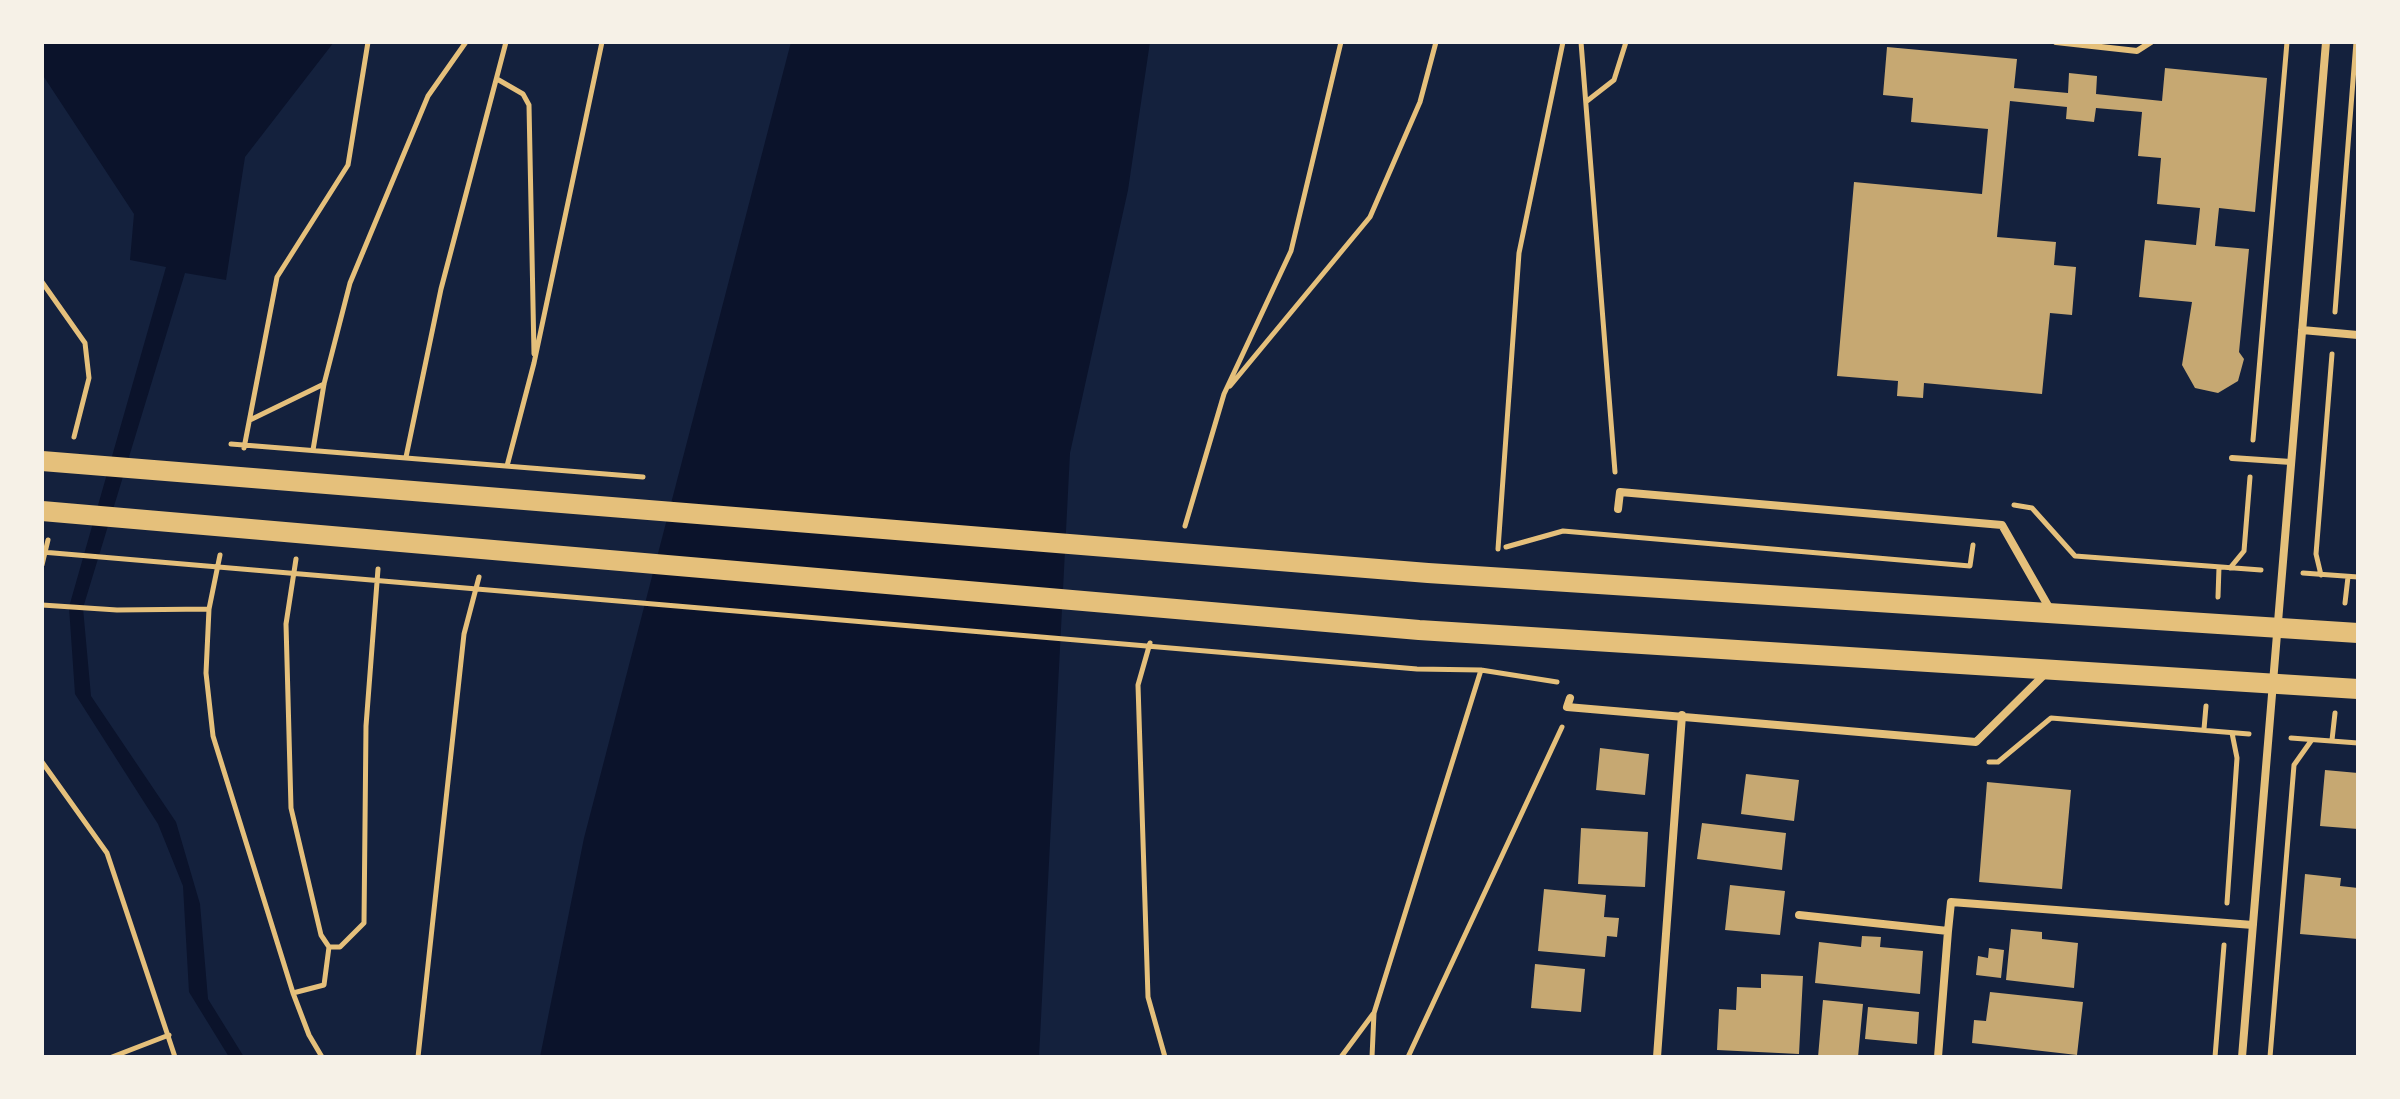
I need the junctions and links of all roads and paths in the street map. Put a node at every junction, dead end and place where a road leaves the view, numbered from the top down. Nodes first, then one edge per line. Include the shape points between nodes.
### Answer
1 (506, 42) edge
2 (1436, 42) edge
3 (1563, 42) edge
4 (1581, 42) edge
5 (1626, 42) edge
6 (2056, 42) edge
7 (2151, 42) edge
8 (2287, 42) edge
9 (2326, 42) edge
10 (2356, 42) edge
11 (497, 79) junction
12 (1587, 101) junction
13 (42, 282) edge
14 (2302, 330) junction
15 (2333, 333) junction
16 (2358, 335) edge
17 (534, 363) dead end
18 (324, 384) dead end
19 (1224, 394) dead end
20 (249, 421) dead end
21 (71, 450) dead end
22 (341, 451) dead end
23 (406, 457) junction
24 (2232, 458) dead end
25 (445, 459) dead end
26 (2251, 459) junction
27 (42, 461) edge
28 (2291, 462) junction
29 (1620, 492) junction
30 (402, 493) junction
31 (2004, 503) dead end
32 (1618, 509) dead end
33 (42, 511) edge
34 (49, 537) dead end
35 (383, 541) junction
36 (1485, 548) dead end
37 (1498, 549) junction
38 (42, 552) edge
39 (42, 565) edge
40 (1970, 566) dead end
41 (2219, 567) dead end
42 (2230, 568) dead end
43 (2321, 575) dead end
44 (376, 580) junction
45 (42, 605) edge
46 (209, 609) dead end
47 (2052, 613) junction
48 (2277, 627) junction
49 (2358, 633) edge
50 (2051, 668) junction
51 (1417, 669) dead end
52 (1481, 670) dead end
53 (2272, 682) junction
54 (2358, 689) edge
55 (1568, 702) joint
56 (1682, 715) junction
57 (2051, 718) dead end
58 (2232, 733) junction
59 (2268, 736) junction
60 (2312, 740) junction
61 (2358, 743) edge
62 (2237, 758) dead end
63 (42, 762) edge
64 (1799, 915) dead end
65 (364, 923) dead end
66 (2253, 925) junction
67 (1948, 931) junction
68 (329, 947) dead end
69 (293, 993) dead end
70 (1374, 1013) junction
71 (169, 1035) junction
72 (112, 1057) edge
73 (175, 1057) edge
74 (1341, 1057) edge
75 (1372, 1057) edge
76 (1408, 1057) edge
77 (1657, 1057) edge
78 (1938, 1057) edge
79 (2242, 1057) edge
80 (2270, 1057) edge

1 - 11 path
2 - 19 path via 1420,102 1370,217
3 - 37 path via 1519,253
4 - 12 path
5 - 12 path via 1614,80
6 - 7 lane via 2137,51
8 - 26 path
9 - 14 street
10 - 15 path
11 - 17 path via 514,87 529,105
11 - 23 path via 441,289
12 - 29 path via 1612,451
13 - 21 path via 85,343 89,378
14 - 15 street
14 - 28 street
15 - 16 street
15 - 43 path via 2316,554
18 - 20 path
22 - 23 path
23 - 25 path
23 - 30 path
24 - 26 lane
26 - 28 lane
26 - 42 path via 2244,551
27 - 30 main road
28 - 48 street
29 - 32 street
29 - 47 street via 2002,525
30 - 47 main road via 1428,573
31 - 41 path via 2032,508 2075,556
33 - 35 main road
34 - 39 path
35 - 44 path
35 - 50 main road via 1419,630
36 - 37 path
37 - 40 path via 1563,531
38 - 44 path
44 - 51 path
44 - 65 path via 366,726
45 - 46 path
47 - 48 main road
48 - 49 main road
48 - 53 street
50 - 53 main road
50 - 56 street via 1976,742
52 - 70 path
53 - 54 main road
53 - 59 street
55 - 56 street
55 - 76 path via 1561,730
56 - 77 street
57 - 58 path
58 - 59 path
58 - 62 path
59 - 60 path
59 - 66 street
60 - 61 path
60 - 80 path via 2294,765
63 - 71 path via 107,853
64 - 67 street
66 - 67 street via 1951,902
66 - 79 street
67 - 78 street
68 - 69 path via 324,985
70 - 74 path
70 - 75 path
71 - 72 path
71 - 73 path

